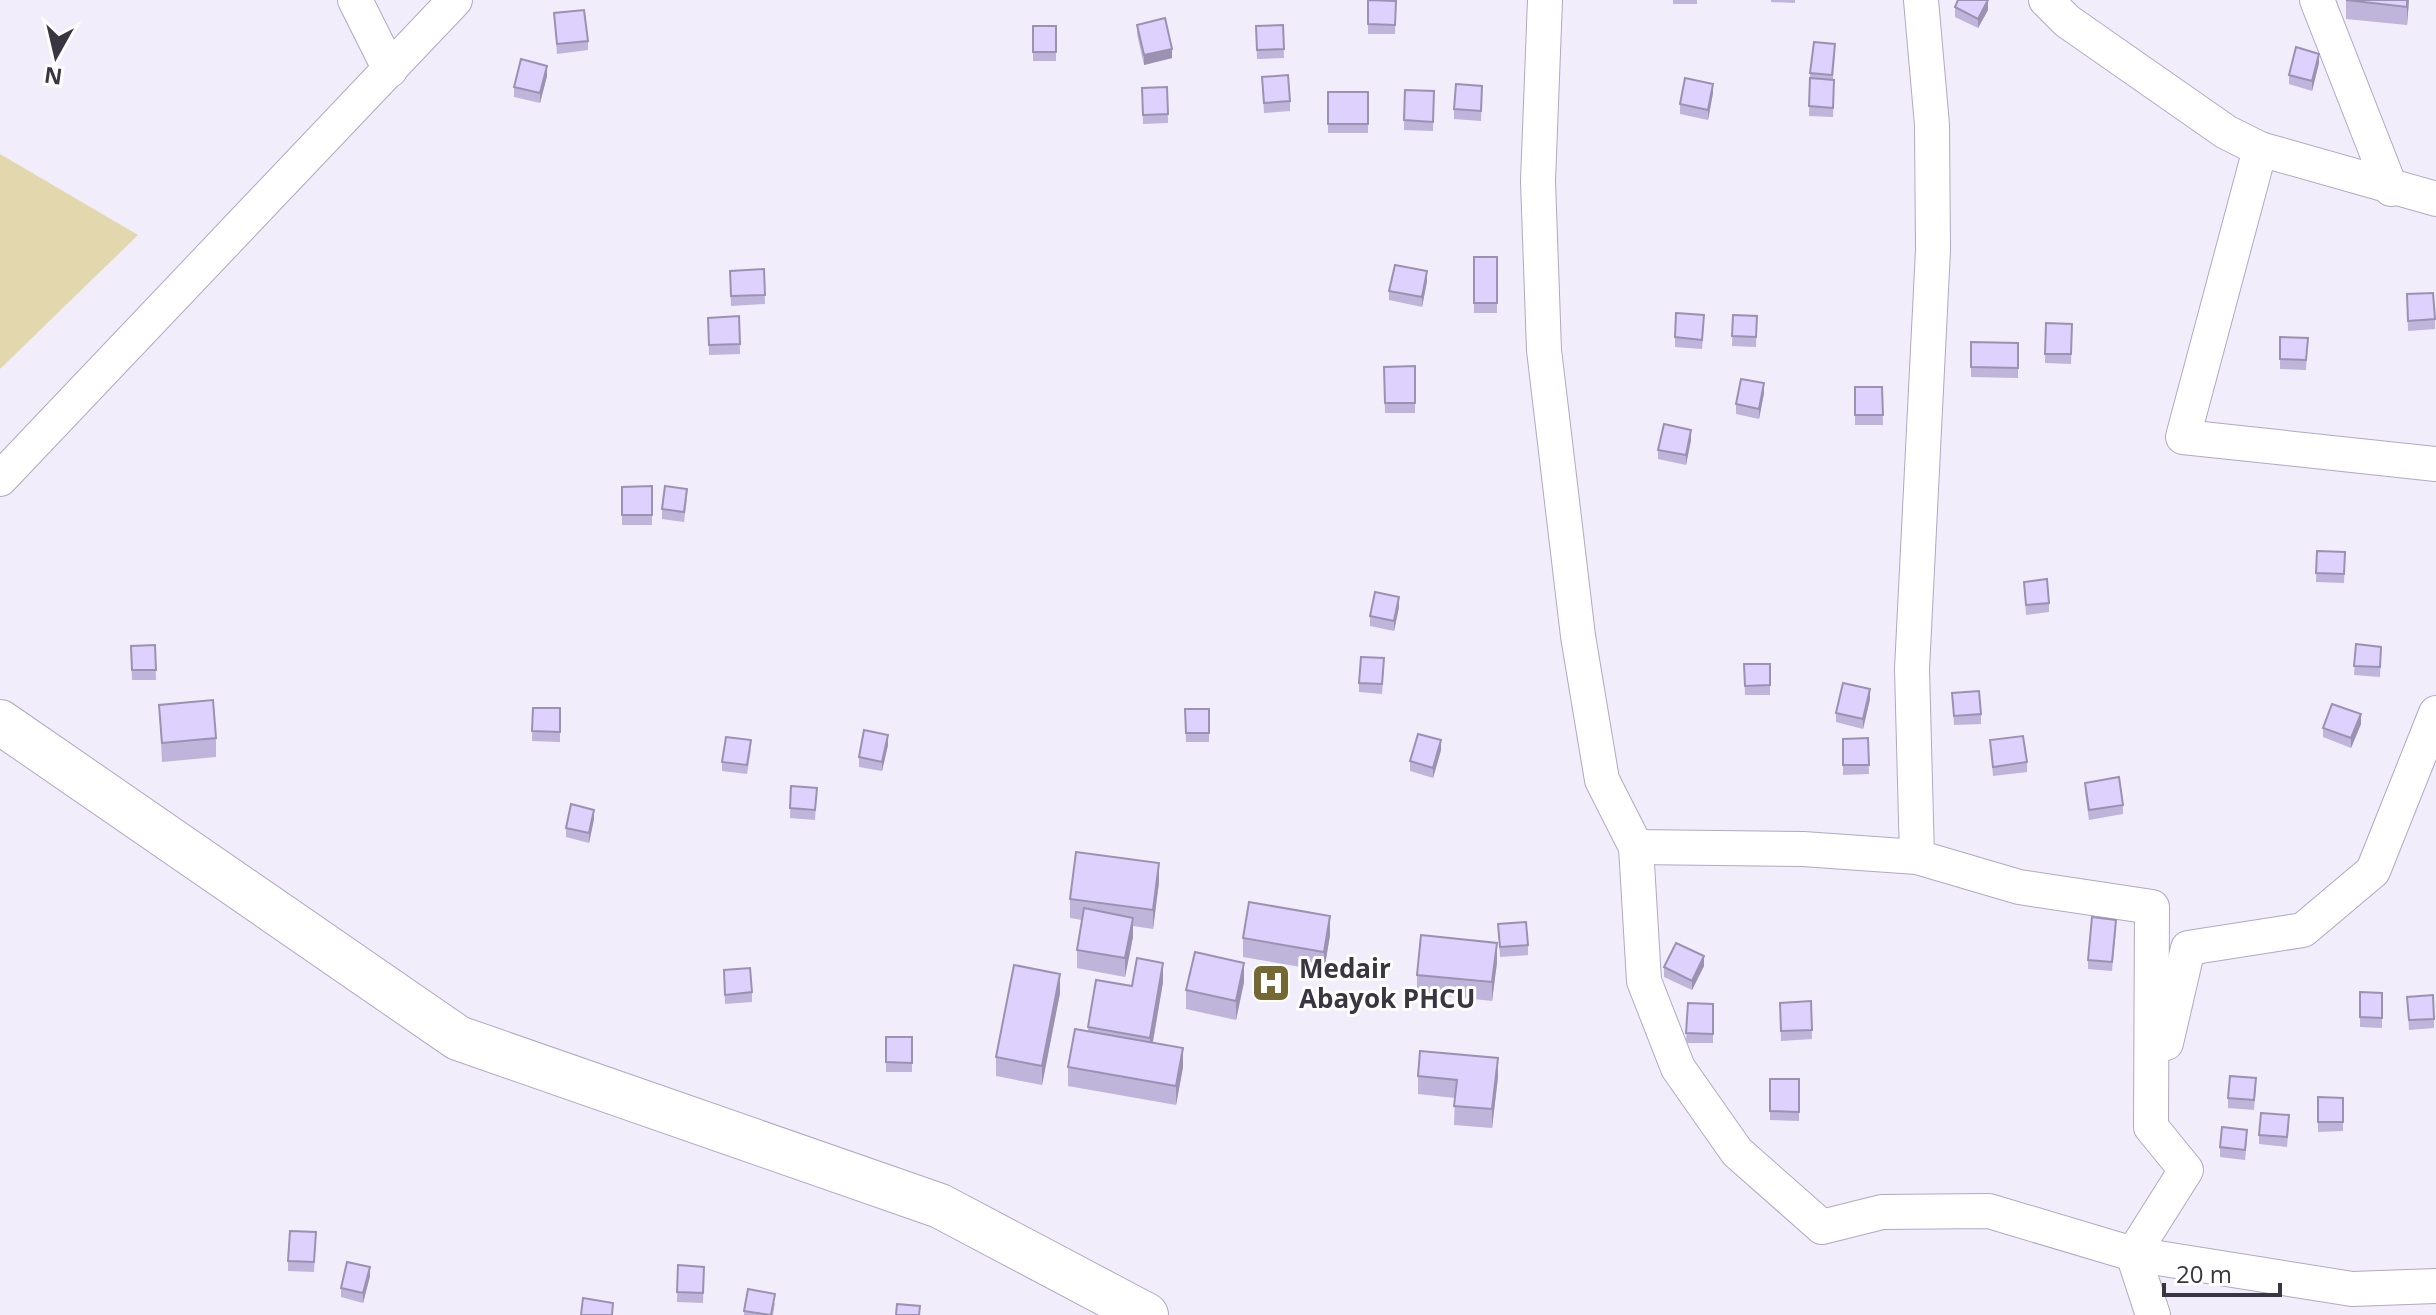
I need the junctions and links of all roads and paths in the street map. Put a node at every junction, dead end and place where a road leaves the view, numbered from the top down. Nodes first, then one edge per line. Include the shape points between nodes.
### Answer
1 (355, 0) edge
2 (455, 0) edge
3 (1545, 0) edge
4 (1921, 0) edge
5 (2046, 0) edge
6 (2317, 0) edge
7 (390, 70) junction
8 (2260, 149) junction
9 (2391, 189) junction
10 (2436, 199) edge
11 (2436, 464) edge
12 (0, 479) edge
13 (2436, 713) edge
14 (0, 722) edge
15 (1636, 847) junction
16 (1917, 857) junction
17 (2151, 1127) junction
18 (2133, 1254) junction
19 (2436, 1286) edge
20 (1146, 1315) edge
21 (2153, 1315) edge

1 - 7 street
2 - 7 street
3 - 15 street via 1538,181 1544,350 1578,636 1602,780
4 - 16 street via 1932,125 1933,250 1912,669
5 - 8 street via 2067,21 2226,132
6 - 9 street
7 - 12 street
8 - 9 street
8 - 11 street via 2183,437
9 - 10 street
13 - 17 street via 2373,871 2303,930 2188,948
14 - 20 street via 458,1038 940,1206
15 - 16 street
15 - 18 street via 1644,981 1678,1068 1737,1152 1822,1227 1882,1212 1989,1211
16 - 17 street via 2019,887 2152,907
17 - 18 street via 2186,1170
18 - 19 street via 2352,1289
18 - 21 street

